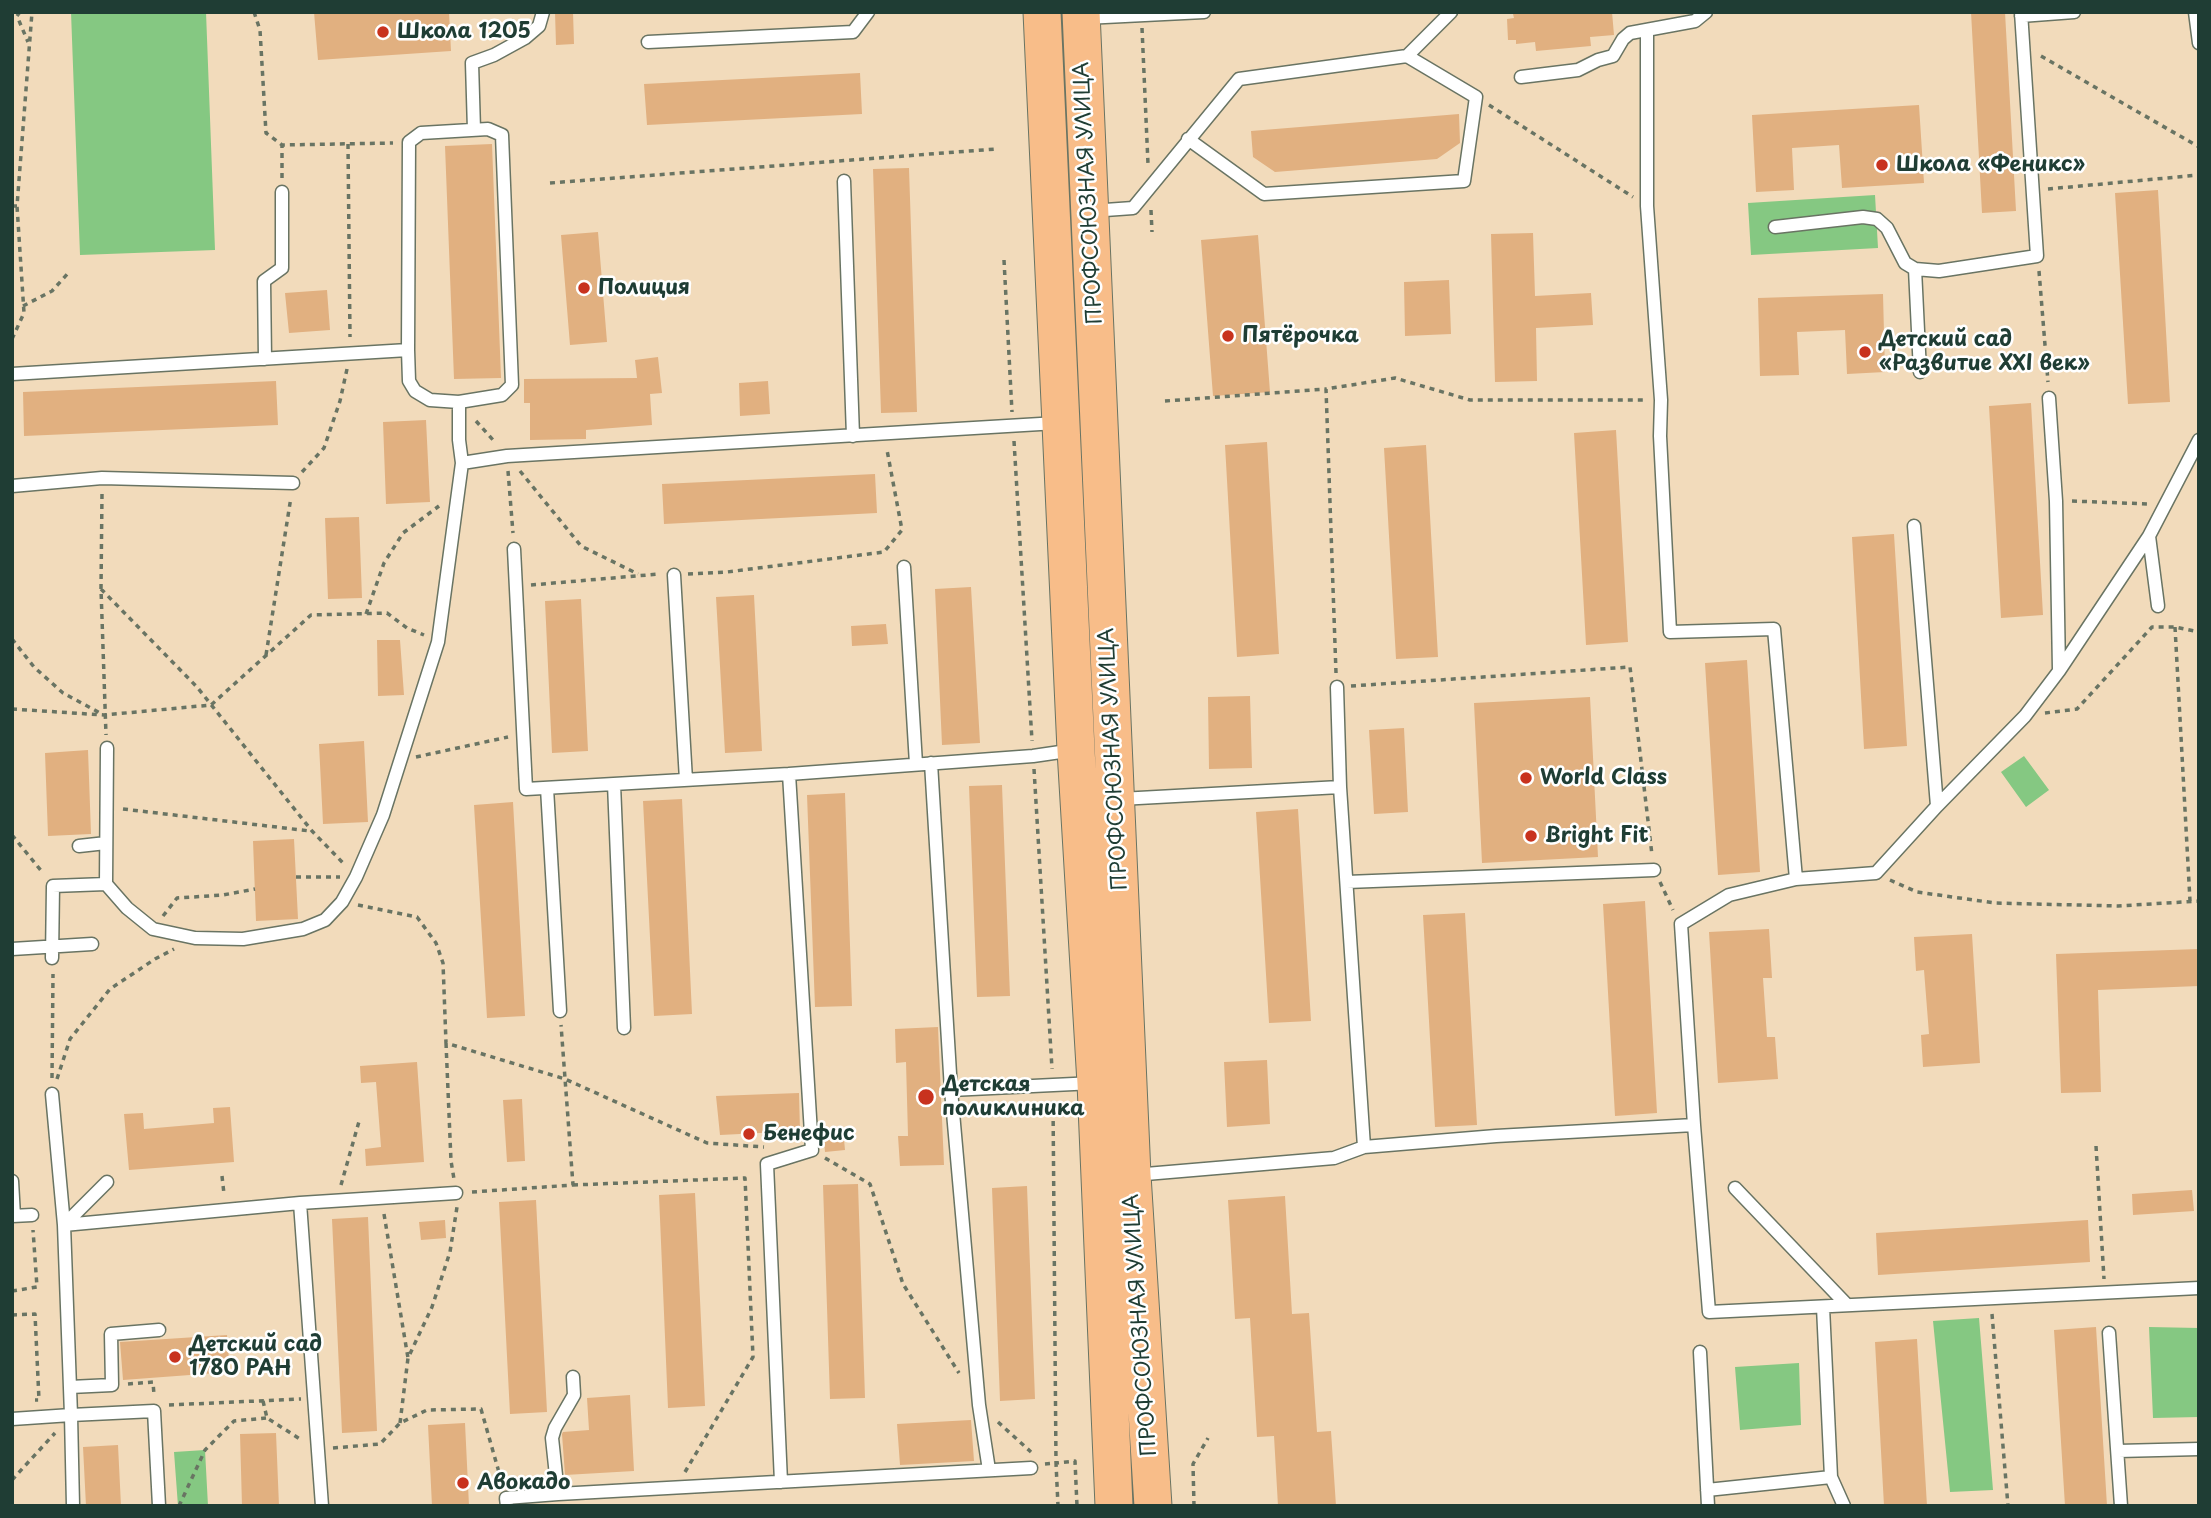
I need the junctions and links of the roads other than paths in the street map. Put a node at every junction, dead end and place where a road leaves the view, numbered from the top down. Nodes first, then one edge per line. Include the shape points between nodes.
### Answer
1 (543, 12) edge
2 (868, 12) edge
3 (1042, 12) edge
4 (1204, 12) edge
5 (1451, 12) edge
6 (1706, 12) edge
7 (2074, 12) edge
8 (2195, 12) edge
9 (2021, 14) edge
10 (1082, 15) edge
11 (1647, 30) junction
12 (648, 43) dead end
13 (2199, 43) edge
14 (1407, 56) junction
15 (1521, 77) dead end
16 (474, 130) junction
17 (1188, 139) junction
18 (844, 181) dead end
19 (282, 192) road end
20 (1090, 211) junction
21 (1775, 227) dead end
22 (1915, 269) junction
23 (408, 350) junction
24 (265, 359) junction
25 (1920, 372) dead end
26 (12, 373) edge
27 (2049, 398) road end
28 (459, 402) junction
29 (1061, 423) junction
30 (853, 436) junction
31 (2199, 440) edge
32 (462, 463) junction
33 (293, 483) road end
34 (12, 486) edge
35 (1914, 526) dead end
36 (2149, 536) junction
37 (514, 549) road end
38 (904, 566) dead end
39 (674, 575) road end
40 (2158, 606) dead end
41 (2059, 671) junction
42 (1337, 687) road end
43 (107, 748) dead end
44 (1076, 750) junction
45 (931, 763) junction
46 (916, 764) junction
47 (789, 774) junction
48 (686, 780) junction
49 (614, 784) junction
50 (547, 788) junction
51 (1340, 788) junction
52 (1117, 799) junction
53 (1937, 806) junction
54 (106, 843) junction
55 (79, 846) dead end
56 (1654, 870) road end
57 (1796, 879) junction
58 (1347, 883) junction
59 (106, 884) junction
60 (92, 944) dead end
61 (12, 949) edge
62 (52, 952) junction
63 (560, 1011) road end
64 (624, 1028) dead end
65 (1096, 1083) junction
66 (951, 1090) junction
67 (52, 1094) road end
68 (1694, 1125) junction
69 (1364, 1147) junction
70 (1132, 1175) junction
71 (12, 1181) edge
72 (107, 1182) dead end
73 (1735, 1188) dead end
74 (456, 1193) road end
75 (300, 1203) junction
76 (32, 1215) road end
77 (13, 1216) edge
78 (64, 1225) junction
79 (2199, 1288) edge
80 (1847, 1305) junction
81 (1823, 1307) junction
82 (159, 1330) dead end
83 (2109, 1333) dead end
84 (1700, 1352) dead end
85 (573, 1377) dead end
86 (70, 1387) junction
87 (71, 1415) junction
88 (12, 1419) edge
89 (2199, 1449) edge
90 (2118, 1451) junction
91 (1033, 1462) road end
92 (989, 1470) junction
93 (1831, 1477) junction
94 (781, 1482) junction
95 (1707, 1490) junction
96 (558, 1494) junction
97 (507, 1502) edge
98 (73, 1506) edge
99 (159, 1506) edge
100 (321, 1506) edge
101 (1114, 1506) edge
102 (1153, 1506) edge
103 (1708, 1506) edge
104 (1844, 1506) edge
105 (2122, 1506) edge

1 - 16 lane via 539,26 526,38 472,63
2 - 12 lane via 853,32
3 - 29 main road, ПРОФСОЮЗНАЯ УЛИЦА
4 - 10 lane
5 - 14 lane
6 - 11 lane via 1695,20
7 - 9 lane
8 - 13 lane
9 - 22 lane via 2037,256 1939,271
10 - 20 main road, ПРОФСОЮЗНАЯ УЛИЦА
11 - 15 lane via 1630,33 1613,56 1578,70
11 - 57 lane via 1647,206 1661,400 1670,632 1774,629
14 - 17 lane via 1239,79
14 - 17 lane via 1476,97 1464,181 1264,194
16 - 23 lane via 421,133 409,142
16 - 28 lane via 502,135 512,385 502,395
17 - 20 lane via 1133,208
18 - 30 lane
19 - 24 lane via 282,268 264,281
20 - 52 main road, ПРОФСОЮЗНАЯ УЛИЦА
21 - 22 lane via 1877,219 1887,228 1905,263
22 - 25 lane
23 - 24 lane
23 - 28 lane via 409,381 415,391 430,400
24 - 26 lane
27 - 41 lane
28 - 32 lane
29 - 30 lane
29 - 44 main road, ПРОФСОЮЗНАЯ УЛИЦА
30 - 32 lane via 507,456
31 - 36 lane
32 - 59 lane via 439,642 383,815 342,902 325,920 303,929 243,939 195,938 153,929
33 - 34 lane via 102,478
35 - 53 lane
36 - 40 lane
36 - 41 lane
37 - 50 lane via 526,789
38 - 46 lane
39 - 48 lane
41 - 53 lane via 2025,716
42 - 51 lane
43 - 54 lane
44 - 45 lane
44 - 65 main road, ПРОФСОЮЗНАЯ УЛИЦА
45 - 46 lane
45 - 66 lane
46 - 47 lane
47 - 48 lane
47 - 94 lane via 812,1150 767,1164
48 - 49 lane
49 - 50 lane
49 - 64 lane
50 - 63 lane
51 - 52 lane
51 - 58 lane
52 - 70 main road, ПРОФСОЮЗНАЯ УЛИЦА
53 - 57 lane via 1876,873
54 - 55 lane
54 - 59 lane
56 - 58 lane
57 - 68 lane via 1729,895 1681,924
58 - 69 lane
59 - 62 lane via 53,886
60 - 62 lane
61 - 62 lane
65 - 66 lane
65 - 101 main road, ПРОФСОЮЗНАЯ УЛИЦА
66 - 92 lane
67 - 78 lane
68 - 69 lane
68 - 81 lane via 1709,1312
69 - 70 lane via 1334,1157
70 - 102 main road, ПРОФСОЮЗНАЯ УЛИЦА
71 - 77 lane
72 - 78 lane
73 - 80 lane
74 - 75 lane
75 - 78 lane
75 - 100 lane
76 - 77 lane
78 - 86 lane
79 - 80 lane
80 - 81 lane
81 - 93 lane
82 - 86 lane via 111,1334 112,1385
83 - 90 lane
84 - 95 lane
85 - 96 lane via 574,1395 552,1438
86 - 87 lane
87 - 88 lane
87 - 98 lane
87 - 99 lane via 154,1409
89 - 90 lane
90 - 105 lane
91 - 92 lane
92 - 94 lane
93 - 95 lane
93 - 104 lane
94 - 96 lane
95 - 103 lane
96 - 97 lane

